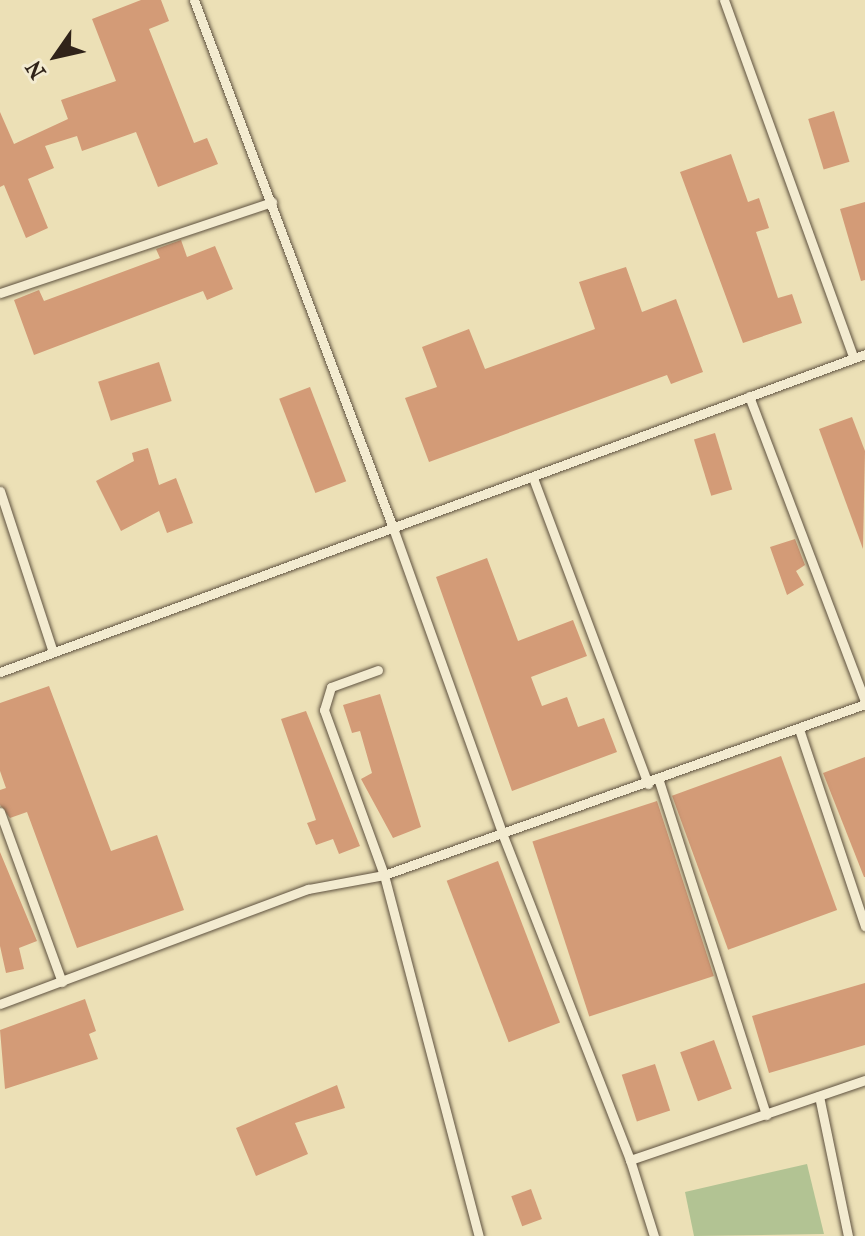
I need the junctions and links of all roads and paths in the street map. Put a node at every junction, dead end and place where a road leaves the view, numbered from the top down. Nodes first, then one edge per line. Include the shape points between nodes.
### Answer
1 (194, 0) edge
2 (724, 0) edge
3 (272, 202) junction
4 (0, 293) edge
5 (865, 354) edge
6 (853, 357) junction
7 (749, 396) junction
8 (533, 478) junction
9 (0, 491) edge
10 (393, 528) junction
11 (53, 652) junction
12 (378, 670) dead end
13 (0, 672) edge
14 (865, 702) edge
15 (799, 729) junction
16 (658, 778) junction
17 (648, 784) junction
18 (0, 812) edge
19 (502, 833) junction
20 (384, 875) junction
21 (865, 926) edge
22 (62, 982) junction
23 (0, 1004) edge
24 (865, 1080) edge
25 (819, 1096) junction
26 (766, 1115) junction
27 (630, 1160) junction
28 (479, 1236) edge
29 (654, 1236) edge
30 (848, 1236) edge

1 - 3 lane
2 - 6 lane
3 - 4 lane
3 - 10 lane
5 - 6 lane
6 - 7 lane
7 - 8 lane
7 - 14 lane
8 - 10 lane
8 - 17 lane
9 - 11 lane
10 - 11 lane
10 - 19 lane
11 - 13 lane
12 - 20 lane via 331,687 323,700
14 - 15 lane
15 - 16 lane
15 - 21 lane
16 - 17 lane
16 - 26 lane
17 - 19 lane
18 - 22 lane
19 - 20 lane
19 - 27 lane
20 - 22 lane via 308,889
20 - 28 lane
22 - 23 lane
24 - 25 lane
25 - 26 lane
25 - 30 lane
26 - 27 lane
27 - 29 lane

